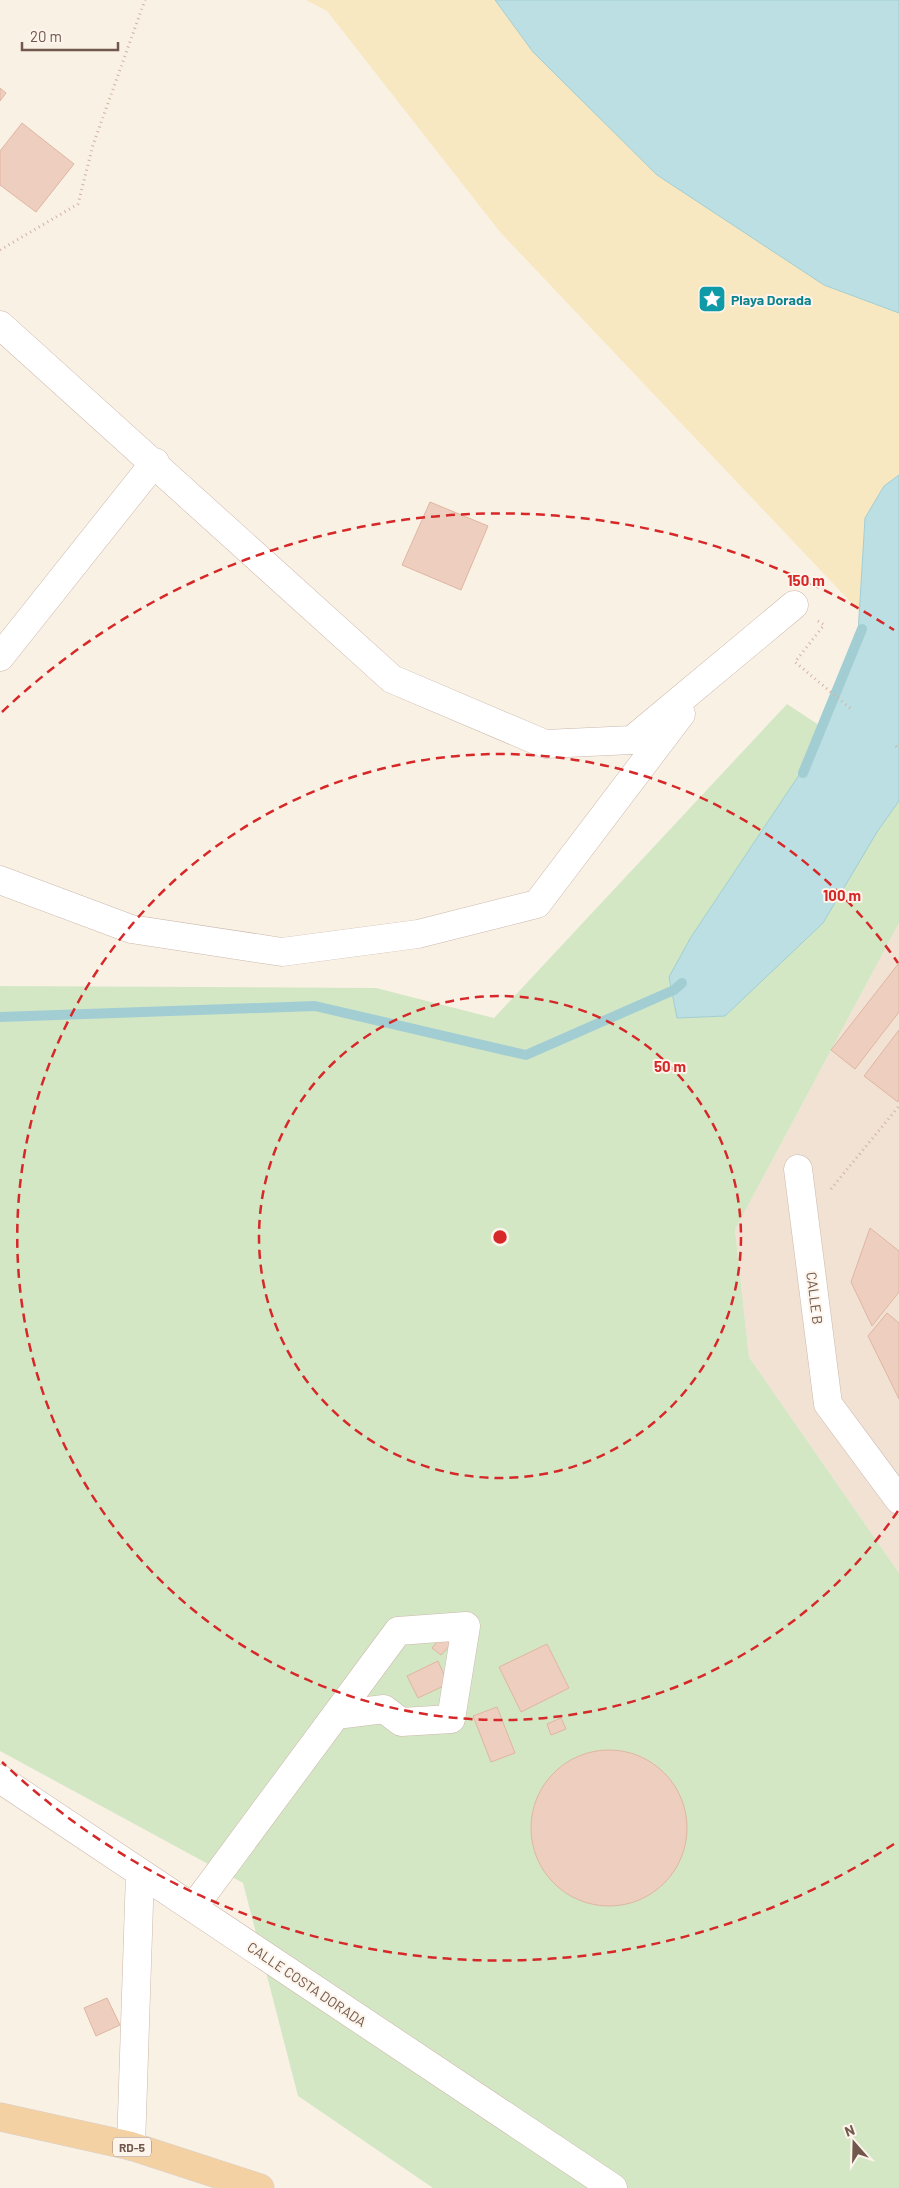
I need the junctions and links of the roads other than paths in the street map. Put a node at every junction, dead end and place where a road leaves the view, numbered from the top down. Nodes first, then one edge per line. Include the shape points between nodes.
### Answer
1 (0, 325) edge
2 (155, 462) junction
3 (794, 605) dead end
4 (0, 657) edge
5 (709, 676) junction
6 (0, 880) edge
7 (798, 1169) dead end
8 (899, 1500) edge
9 (336, 1715) junction
10 (0, 1779) edge
11 (140, 1872) junction
12 (193, 1908) junction
13 (0, 2117) edge
14 (131, 2146) junction
15 (260, 2188) edge
16 (613, 2188) edge

1 - 2 street
2 - 4 street
2 - 5 street via 392,678 545,744 632,740
3 - 5 street
5 - 6 street via 537,904 418,934 282,952 131,930
7 - 8 street, CALLE B via 828,1404
9 - 9 street via 398,1630 466,1626 451,1719 401,1722 384,1709
9 - 12 street
10 - 11 street, CALLE COSTA DORADA
11 - 12 street, CALLE COSTA DORADA
11 - 14 street
12 - 16 street, CALLE COSTA DORADA
13 - 14 main road, RD-5
14 - 15 main road, RD-5

